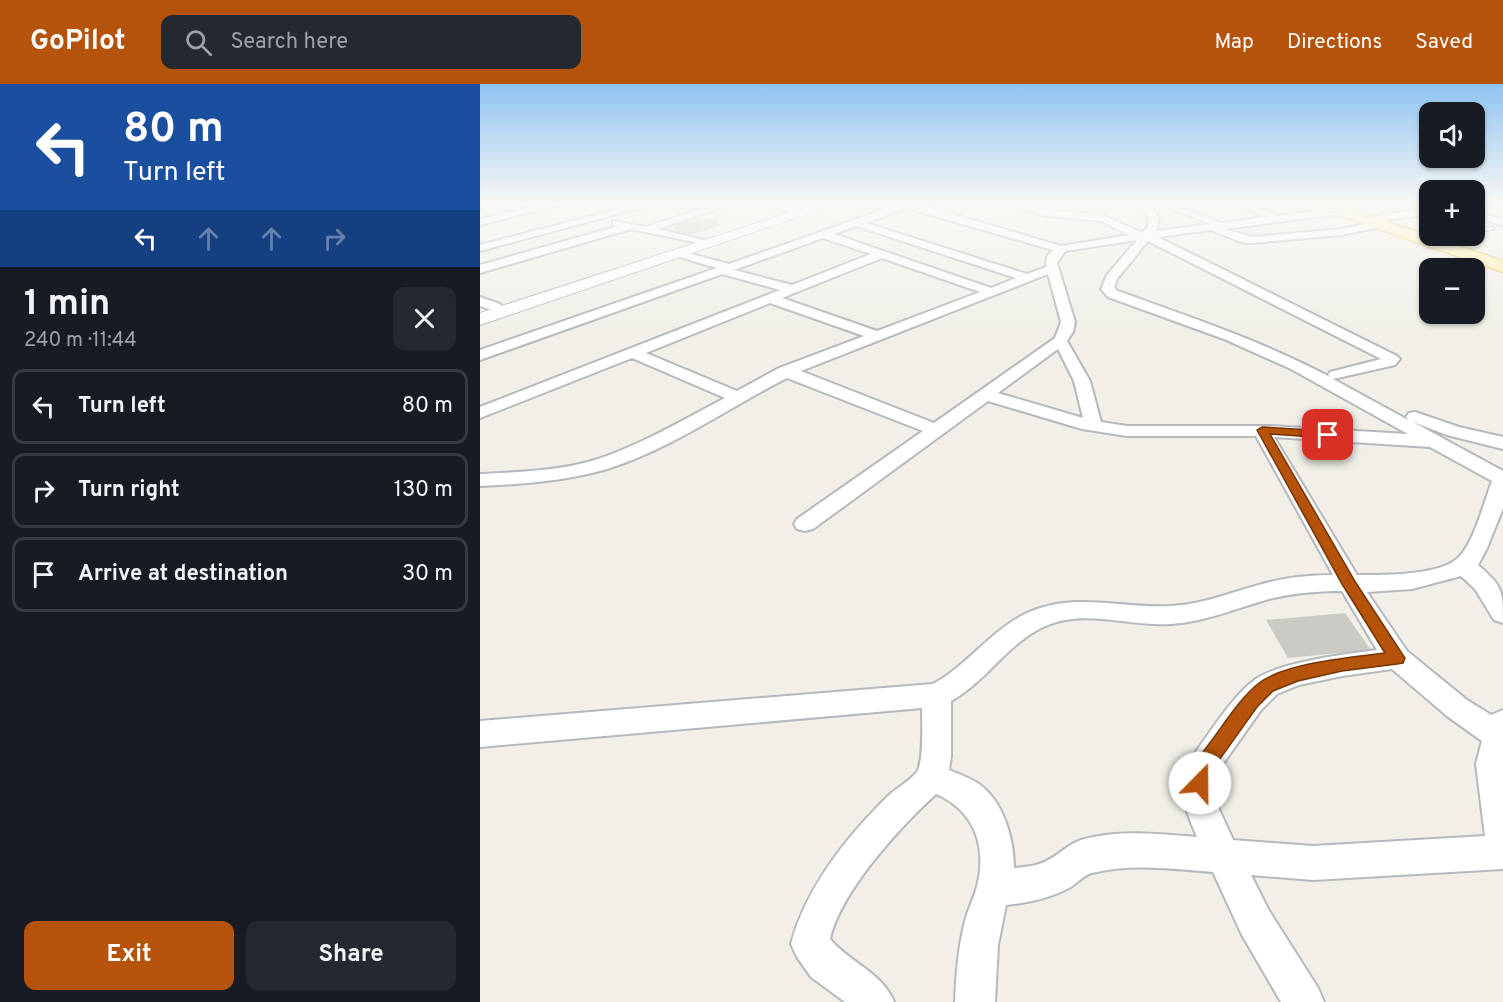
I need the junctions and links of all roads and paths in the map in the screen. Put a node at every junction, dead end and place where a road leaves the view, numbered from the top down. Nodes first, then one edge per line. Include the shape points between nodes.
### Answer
1 (561, 246) edge
2 (687, 246) edge
3 (704, 246) edge
4 (790, 246) edge
5 (858, 246) edge
6 (927, 246) edge
7 (1051, 246) edge
8 (1085, 246) edge
9 (1140, 246) edge
10 (1143, 246) edge
11 (1166, 246) edge
12 (1446, 246) edge
13 (1466, 246) edge
14 (1062, 249) junction
15 (680, 254) junction
16 (882, 254) junction
17 (1503, 258) edge
18 (1503, 267) edge
19 (480, 269) edge
20 (724, 269) junction
21 (1051, 269) junction
22 (1028, 278) junction
23 (792, 289) junction
24 (992, 292) junction
25 (769, 298) junction
26 (485, 306) edge
27 (480, 319) edge
28 (879, 336) junction
29 (1060, 341) junction
30 (631, 352) junction
31 (480, 355) edge
32 (785, 371) junction
33 (1336, 375) junction
34 (987, 395) junction
35 (738, 397) junction
36 (480, 413) edge
37 (1093, 426) junction
38 (937, 430) junction
39 (1262, 430) junction
40 (1436, 441) junction
41 (1503, 442) edge
42 (1503, 478) edge
43 (480, 480) edge
44 (805, 524) dead end
45 (1464, 566) junction
46 (1350, 584) junction
47 (1503, 614) edge
48 (1397, 658) junction
49 (937, 695) junction
50 (1501, 728) edge
51 (480, 734) edge
52 (932, 778) junction
53 (1503, 842) edge
54 (1503, 852) edge
55 (1224, 856) junction
56 (994, 888) junction
57 (874, 1002) edge
58 (975, 1002) edge
59 (1304, 1002) edge

1 - 19 street
2 - 26 main road
3 - 15 main road
4 - 20 street
5 - 16 street
6 - 22 street
7 - 14 street
8 - 14 street
9 - 40 street via 1111,278 1107,289 1113,294 1298,366
10 - 33 street via 1122,283 1127,292 1269,342
11 - 33 street via 1392,358 1390,362
12 - 18 main road
13 - 17 main road
14 - 21 street via 1053,257
15 - 20 street
15 - 27 main road
16 - 23 street
16 - 24 street
20 - 23 street
20 - 31 street
21 - 22 street
21 - 29 street via 1068,322
22 - 24 street
23 - 25 street
24 - 28 street
25 - 28 street
25 - 30 street
28 - 32 street
29 - 34 street
29 - 37 street via 1076,363
30 - 35 street
30 - 36 street
32 - 35 street
32 - 38 street
33 - 41 street via 1419,418
34 - 37 street
34 - 38 street
35 - 43 street via 603,463 567,472
37 - 39 street via 1143,432
38 - 44 street
39 - 40 street
39 - 46 street
40 - 42 street
42 - 45 street via 1477,545
45 - 46 street via 1404,583
45 - 47 street via 1484,583
46 - 48 street
46 - 49 street via 1299,585 1170,616 1055,612 1036,618 998,645 955,688
48 - 50 street via 1457,708
48 - 55 street via 1342,664 1295,675 1267,686 1251,702 1203,767 1198,798
49 - 51 street
49 - 52 street
50 - 53 street via 1492,764
52 - 56 street via 972,798 987,818 997,849
52 - 57 street via 897,809 841,877 816,920 810,944 825,963
54 - 55 street via 1313,863
55 - 56 street via 1137,849 1082,857 1058,875 1029,885
55 - 59 street via 1255,922
56 - 58 street via 977,959

